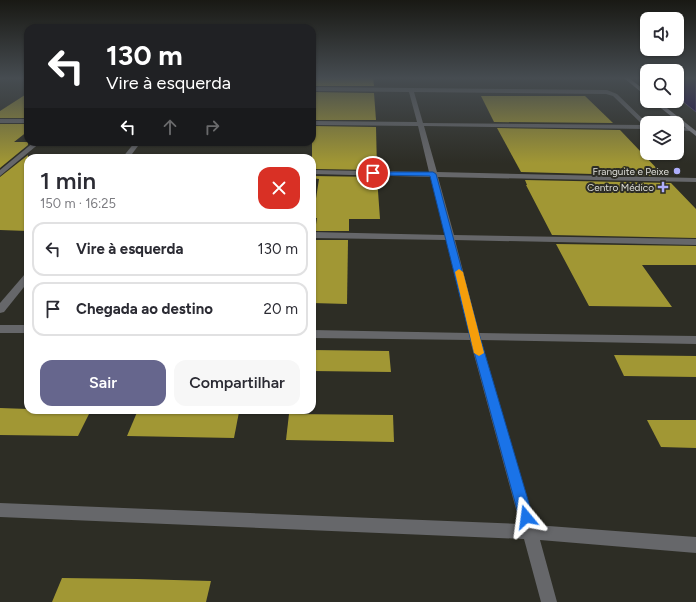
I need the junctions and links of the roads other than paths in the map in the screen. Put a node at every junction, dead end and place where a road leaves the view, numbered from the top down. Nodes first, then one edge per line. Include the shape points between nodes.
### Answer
1 (415, 106) edge
2 (627, 106) edge
3 (664, 108) edge
4 (640, 119) edge
5 (0, 121) edge
6 (24, 121) edge
7 (316, 123) edge
8 (420, 124) junction
9 (640, 126) edge
10 (684, 129) edge
11 (689, 129) junction
12 (696, 134) edge
13 (33, 146) edge
14 (135, 146) edge
15 (128, 154) edge
16 (316, 172) edge
17 (0, 174) edge
18 (433, 174) junction
19 (696, 180) edge
20 (316, 235) edge
21 (450, 237) junction
22 (696, 242) edge
23 (24, 281) edge
24 (0, 310) edge
25 (0, 329) edge
26 (24, 329) edge
27 (316, 334) edge
28 (475, 337) junction
29 (696, 340) edge
30 (0, 510) edge
31 (530, 532) junction
32 (696, 545) edge
33 (549, 602) edge

1 - 8 street
2 - 4 street
3 - 11 main road
5 - 6 street
7 - 8 street
8 - 9 street
8 - 18 street
10 - 11 street
11 - 12 main road
13 - 17 street
14 - 15 street
16 - 18 street
18 - 19 street
18 - 21 street
20 - 21 street
21 - 22 street
21 - 28 street
23 - 24 street
25 - 26 street
27 - 28 street
28 - 29 street
28 - 31 street
30 - 31 street
31 - 32 street
31 - 33 street

